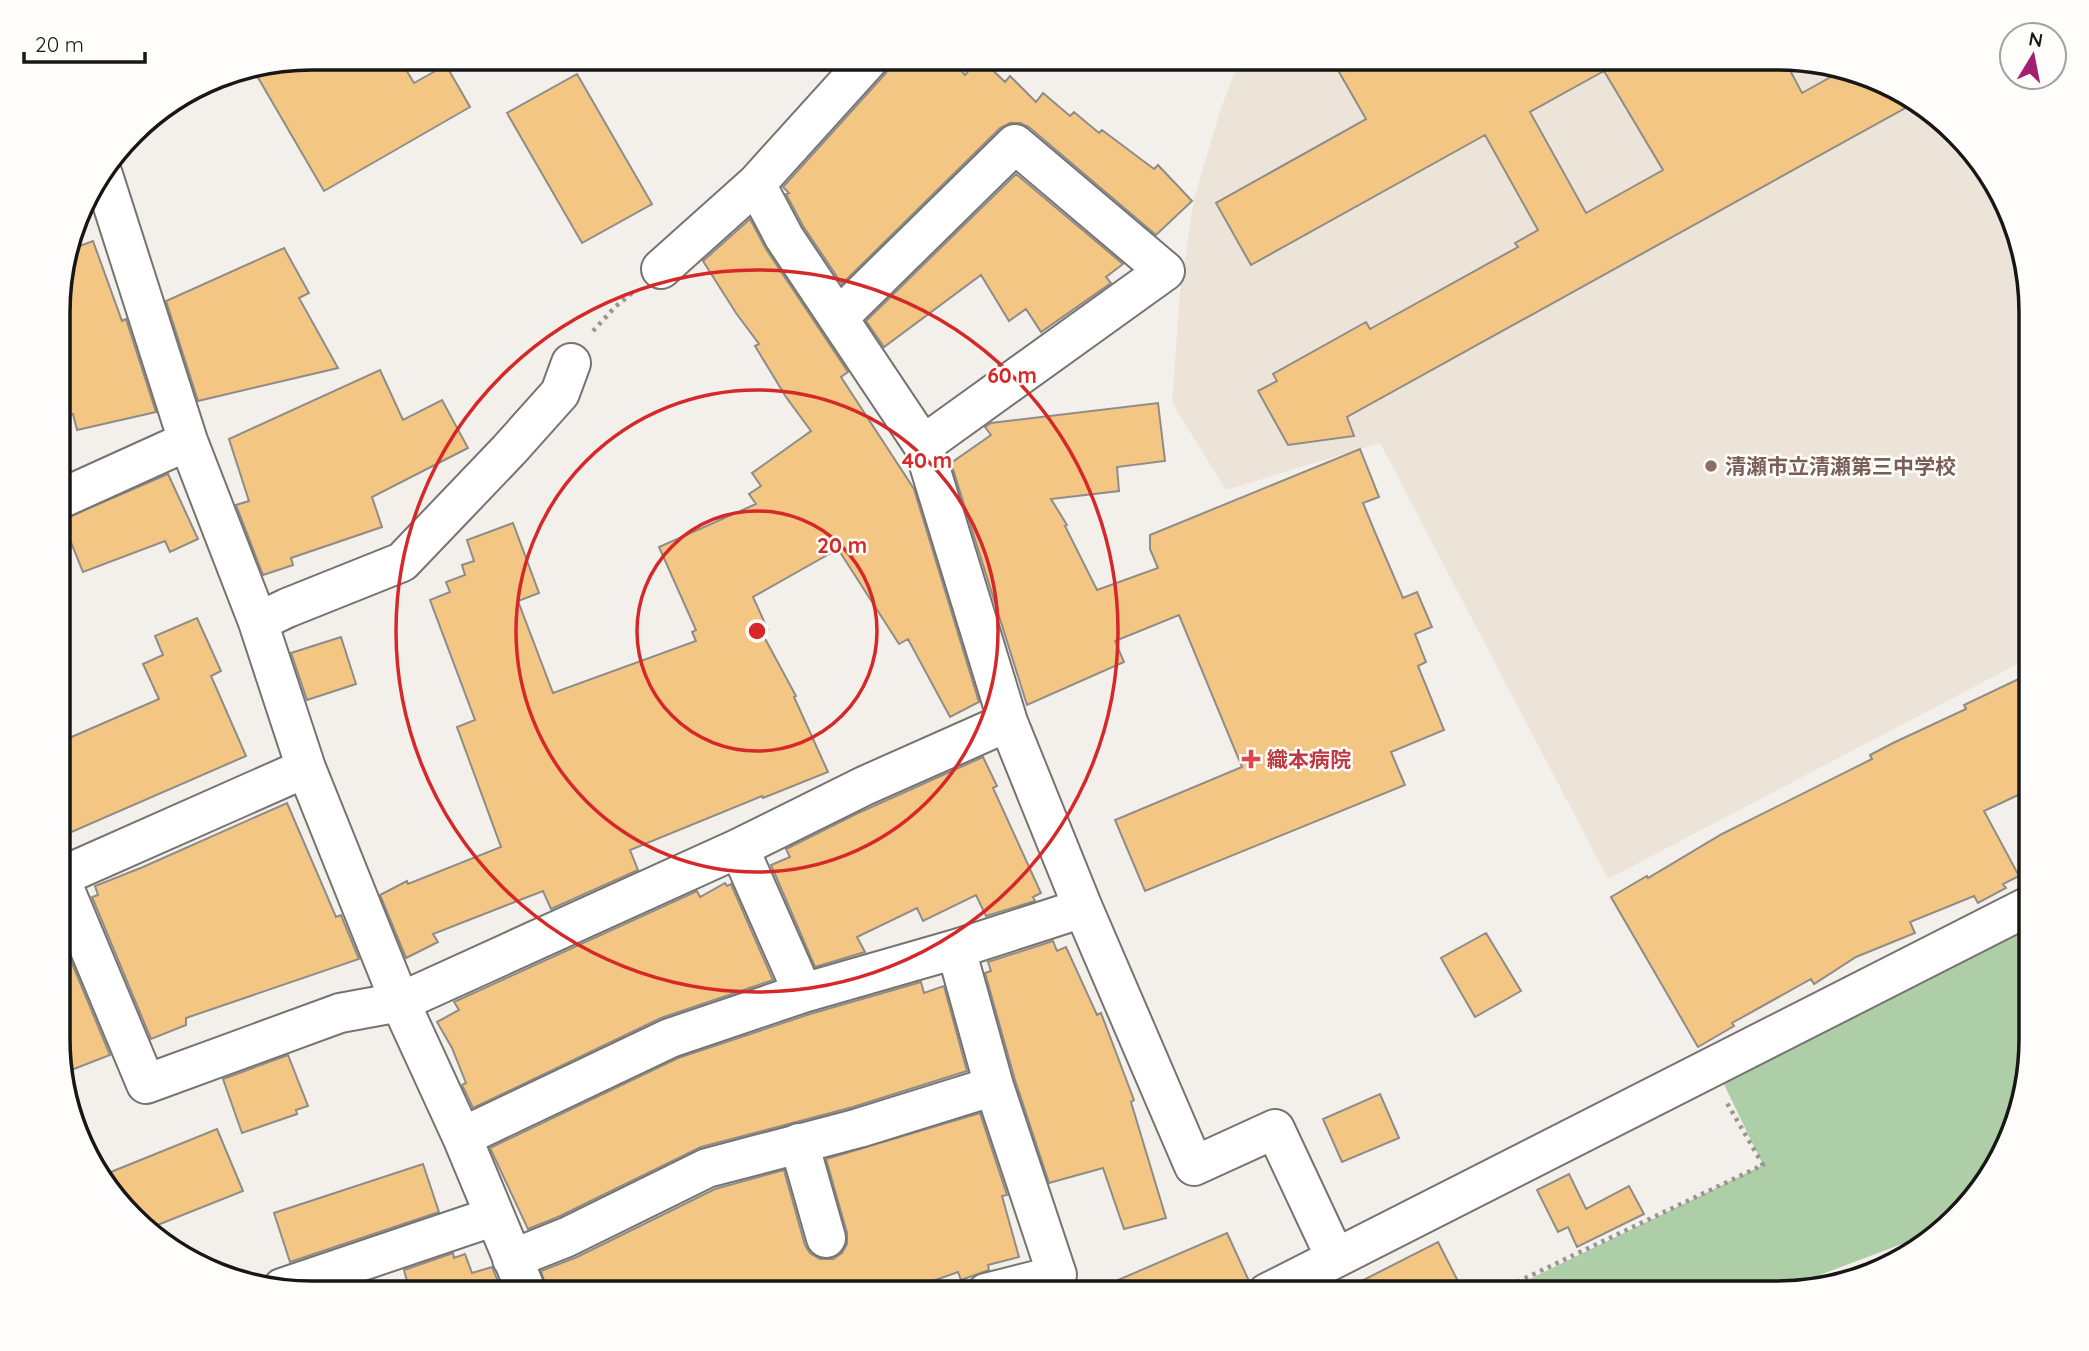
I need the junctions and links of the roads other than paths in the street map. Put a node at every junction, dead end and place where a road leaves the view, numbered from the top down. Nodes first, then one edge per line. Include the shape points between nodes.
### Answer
1 (859, 71) edge
2 (756, 184) junction
3 (106, 185) edge
4 (661, 269) road end
5 (838, 318) junction
6 (571, 363) road end
7 (188, 441) junction
8 (923, 445) junction
9 (70, 494) edge
10 (258, 622) junction
11 (1007, 722) junction
12 (306, 768) junction
13 (739, 848) junction
14 (70, 873) edge
15 (70, 901) edge
16 (1083, 908) junction
17 (2018, 912) edge
18 (956, 949) junction
19 (803, 993) junction
20 (400, 1002) junction
21 (994, 1086) junction
22 (462, 1137) junction
23 (799, 1143) junction
24 (495, 1216) junction
25 (826, 1238) dead end
26 (1335, 1258) junction
27 (512, 1259) junction
28 (304, 1280) edge
29 (1292, 1280) edge
30 (522, 1281) edge
31 (1035, 1281) edge

1 - 2 street
2 - 4 street
2 - 5 street via 784,237
3 - 7 street
5 - 8 street
5 - 8 street via 1015,144 1165,271
6 - 10 street via 560,393 402,562
7 - 9 street
7 - 10 street
8 - 11 street
10 - 12 street
11 - 13 street
11 - 16 street
12 - 14 street
12 - 20 street
13 - 19 street
13 - 20 street
15 - 20 street via 146,1084 340,1013
16 - 18 street
16 - 26 street via 1194,1166 1275,1129
17 - 26 street
18 - 19 street
18 - 21 street
19 - 22 street via 670,1038
20 - 22 street
21 - 23 street
21 - 31 street via 1057,1275
22 - 24 street
23 - 25 street
23 - 27 street via 707,1168
24 - 27 street
24 - 28 street
26 - 29 street
27 - 30 street

